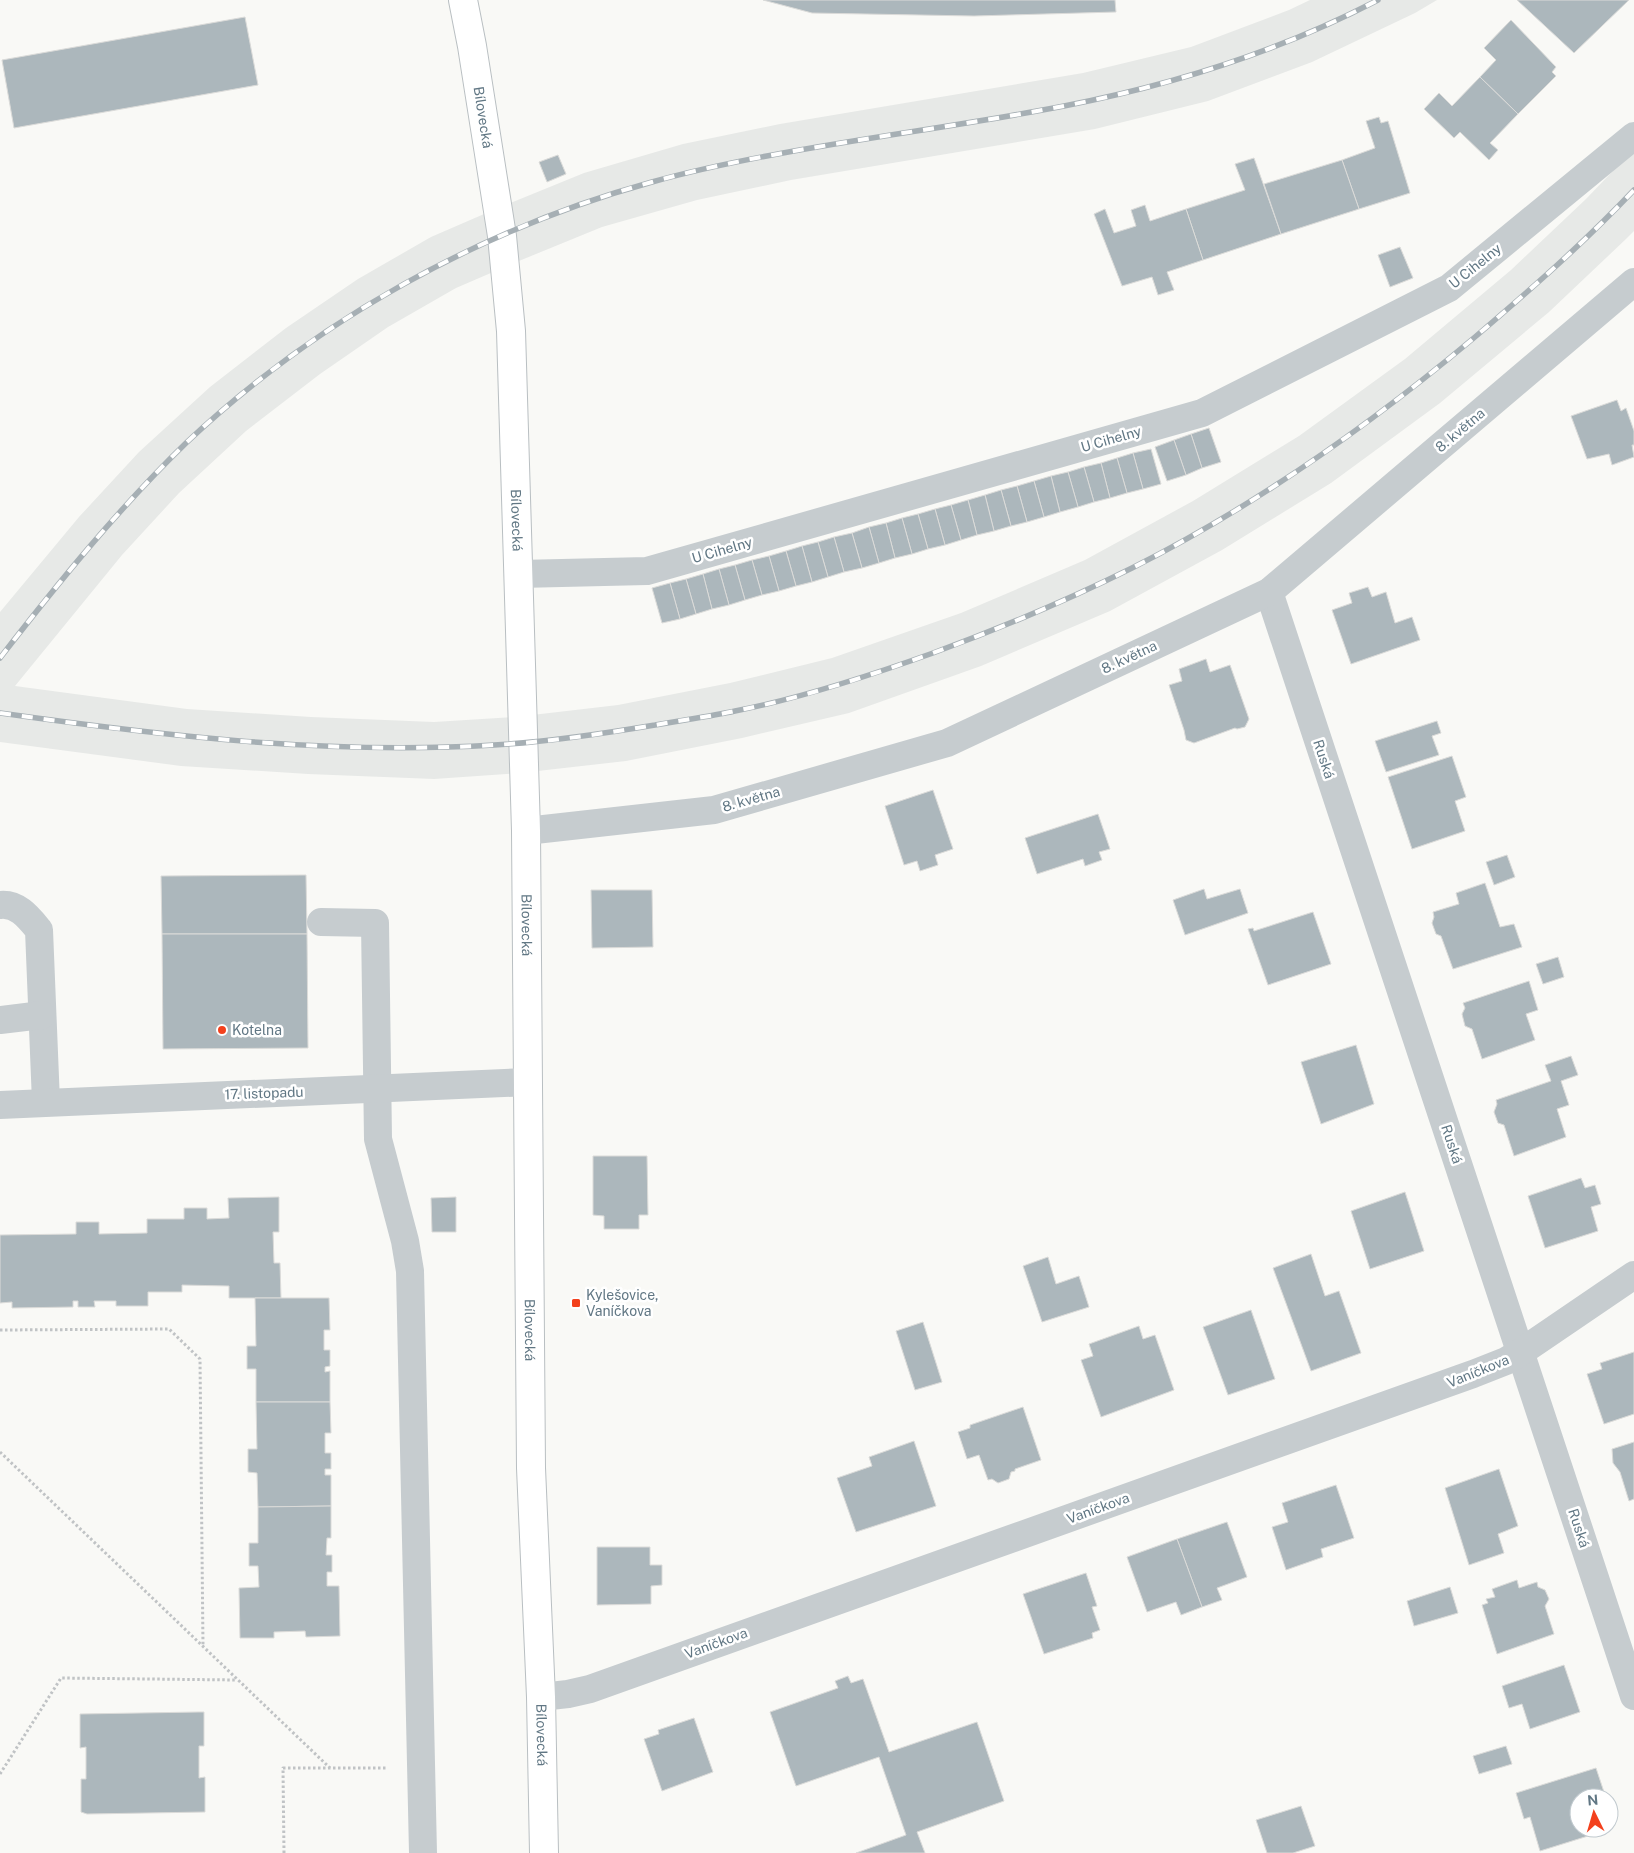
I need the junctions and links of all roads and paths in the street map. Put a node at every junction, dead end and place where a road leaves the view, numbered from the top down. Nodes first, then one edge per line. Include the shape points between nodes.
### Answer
1 (463, 0) edge
2 (1634, 136) edge
3 (1634, 282) edge
4 (519, 574) junction
5 (1269, 592) junction
6 (526, 831) junction
7 (0, 905) edge
8 (320, 922) dead end
9 (42, 1015) junction
10 (0, 1020) edge
11 (528, 1082) junction
12 (377, 1088) junction
13 (46, 1102) junction
14 (0, 1105) edge
15 (1634, 1274) edge
16 (0, 1330) edge
17 (1521, 1352) junction
18 (0, 1452) edge
19 (203, 1646) junction
20 (238, 1680) junction
21 (1634, 1696) edge
22 (541, 1697) junction
23 (330, 1768) junction
24 (389, 1768) junction
25 (421, 1768) junction
26 (0, 1774) edge
27 (389, 1777) dead end
28 (284, 1853) edge
29 (423, 1853) edge
30 (544, 1853) edge

1 - 4 main road, Bílovecká via 502,236 510,331
2 - 4 street, U Cihelny via 1449,288 1202,413 647,571
3 - 5 street, 8. května
4 - 6 main road, Bílovecká
5 - 6 street, 8. května via 946,743 714,810
5 - 17 street, Ruská
6 - 11 main road, Bílovecká
7 - 9 street via 6,904 25,913 40,930
8 - 12 street via 375,923
9 - 10 street
9 - 13 street
11 - 12 street, 17. listopadu
11 - 22 main road, Bílovecká via 531,1430
12 - 13 street, 17. listopadu
12 - 25 street via 378,1139 410,1271
13 - 14 street, 17. listopadu
15 - 17 street, Vaníčkova
16 - 19 path via 169,1329 200,1358
17 - 21 street, Ruská
17 - 22 street, Vaníčkova via 1473,1374 590,1689
18 - 19 path
19 - 20 path
20 - 23 path
20 - 26 path via 61,1678
22 - 30 main road, Bílovecká
23 - 24 path
23 - 28 path via 283,1768
24 - 25 path
24 - 27 path
25 - 29 street

